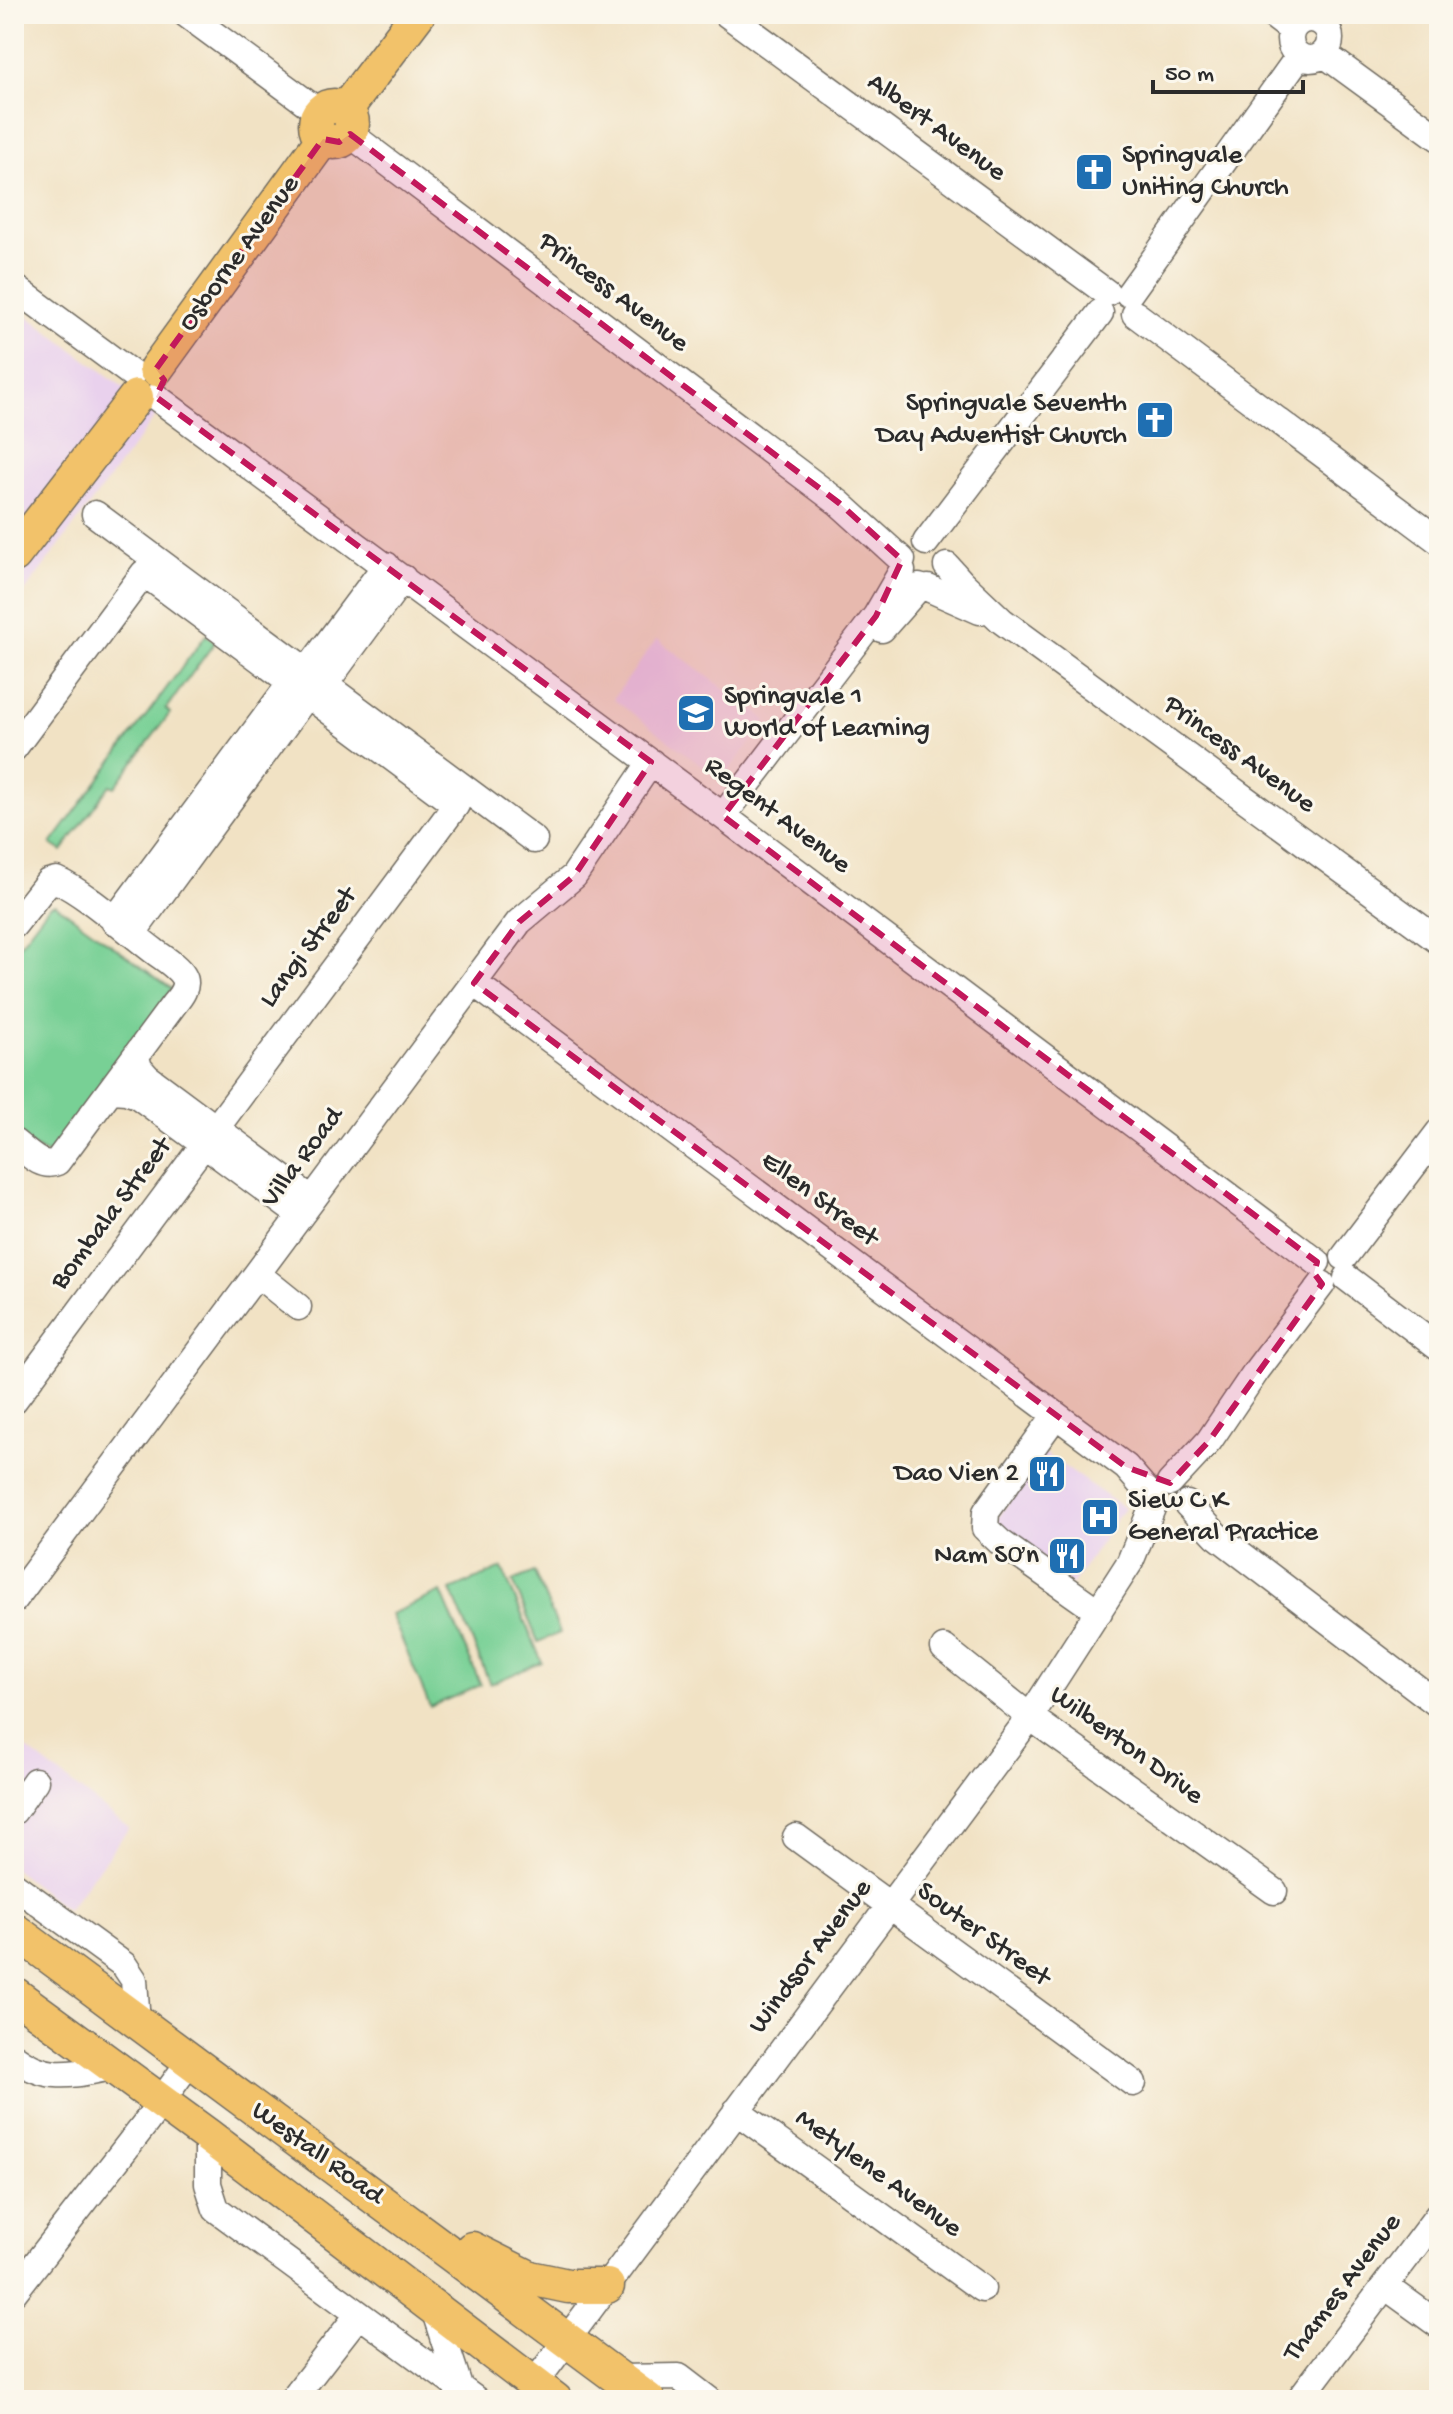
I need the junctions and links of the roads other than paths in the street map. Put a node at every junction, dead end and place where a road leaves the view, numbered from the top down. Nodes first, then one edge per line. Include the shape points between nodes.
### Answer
1 (186, 14) edge
2 (418, 14) edge
3 (727, 14) edge
4 (1327, 19) edge
5 (1282, 22) edge
6 (1312, 55) junction
7 (334, 124) junction
8 (1439, 138) edge
9 (14, 287) edge
10 (1116, 308) junction
11 (145, 384) junction
12 (95, 514) dead end
13 (1439, 541) edge
14 (14, 555) edge
15 (923, 563) junction
16 (395, 571) junction
17 (308, 683) junction
18 (14, 748) edge
19 (651, 762) junction
20 (729, 820) junction
21 (534, 840) dead end
22 (14, 925) edge
23 (123, 928) junction
24 (1439, 941) edge
25 (474, 983) junction
26 (136, 1057) junction
27 (111, 1090) junction
28 (1439, 1132) edge
29 (209, 1136) junction
30 (14, 1142) edge
31 (306, 1207) junction
32 (1333, 1270) junction
33 (257, 1274) junction
34 (298, 1307) dead end
35 (1439, 1348) edge
36 (14, 1400) edge
37 (1055, 1416) junction
38 (1170, 1501) junction
39 (14, 1600) edge
40 (1099, 1612) junction
41 (944, 1648) dead end
42 (1439, 1705) edge
43 (1030, 1717) junction
44 (24, 1779) edge
45 (14, 1811) edge
46 (796, 1837) dead end
47 (14, 1885) edge
48 (1274, 1891) dead end
49 (889, 1906) junction
50 (14, 1930) edge
51 (14, 1994) edge
52 (137, 2022) junction
53 (14, 2057) edge
54 (190, 2061) junction
55 (112, 2067) junction
56 (1133, 2083) dead end
57 (160, 2103) junction
58 (736, 2111) junction
59 (208, 2136) junction
60 (1439, 2214) edge
61 (413, 2224) junction
62 (607, 2286) junction
63 (1385, 2286) junction
64 (982, 2289) dead end
65 (14, 2292) edge
66 (434, 2309) junction
67 (359, 2314) junction
68 (1439, 2325) edge
69 (567, 2340) junction
70 (619, 2378) junction
71 (544, 2392) edge
72 (468, 2394) edge
73 (292, 2400) edge
74 (648, 2400) edge
75 (709, 2400) edge
76 (1299, 2400) edge

1 - 7 street, Princess Avenue
2 - 7 main road, Osborne Avenue
3 - 10 street, Albert Avenue
4 - 5 street
4 - 6 street via 1330,42
5 - 6 street via 1291,47
6 - 8 street
6 - 10 street
7 - 11 main road, Osborne Avenue
7 - 15 street, Princess Avenue
9 - 11 street, Regent Avenue
10 - 13 street, Albert Avenue
10 - 15 street
11 - 14 main road, Osborne Avenue
11 - 16 street, Regent Avenue
12 - 17 street
15 - 20 street via 876,616
15 - 24 street, Princess Avenue via 962,583 1002,621
16 - 17 street
16 - 19 street, Regent Avenue
17 - 18 street via 144,573
17 - 21 street
17 - 23 street
17 - 29 street, Langi Street via 456,805
19 - 20 street, Regent Avenue
19 - 25 street, Villa Road via 574,876 519,922
20 - 32 street, Regent Avenue
22 - 23 street via 48,882 56,880
23 - 26 street via 185,981 180,997
25 - 31 street, Villa Road
25 - 37 street, Ellen Street
26 - 27 street
26 - 29 street via 147,1077
27 - 29 street via 137,1095
27 - 30 street via 54,1164 44,1164
28 - 32 street, Windsor Avenue
29 - 31 street
29 - 36 street, Bombala Street
31 - 33 street, Villa Road
32 - 35 street, Regent Avenue
32 - 38 street, Windsor Avenue via 1257,1370
33 - 34 street
33 - 39 street, Villa Road
37 - 38 street, Ellen Street
37 - 40 street via 986,1512 985,1528
38 - 40 street, Windsor Avenue
38 - 42 street, Ellen Street
40 - 43 street, Windsor Avenue
41 - 43 street, Wilberton Drive
43 - 48 street, Wilberton Drive
43 - 49 street, Windsor Avenue
44 - 45 street
46 - 49 street, Souter Street
47 - 52 street via 124,1965 134,1980
49 - 56 street, Souter Street
49 - 58 street, Windsor Avenue
50 - 52 main road, Westall Road
51 - 55 main road, Westall Road
52 - 54 main road, Westall Road
53 - 55 street via 58,2076
54 - 57 street
54 - 61 main road, Westall Road
55 - 57 main road, Westall Road
57 - 59 main road, Westall Road
57 - 65 street
58 - 62 street, Windsor Avenue
58 - 64 street, Metylene Avenue
59 - 66 main road, Westall Road
59 - 67 street, Westall Road via 208,2184 216,2209
60 - 63 street, Thames Avenue
61 - 62 main road via 530,2278 568,2286
61 - 69 main road, Westall Road
62 - 69 street, Windsor Avenue
63 - 68 street
63 - 76 street, Thames Avenue
66 - 71 main road, Westall Road
66 - 72 street, Westall Road
67 - 72 street, Westall Road
67 - 73 street
69 - 70 main road, Westall Road
69 - 71 street, Windsor Avenue
70 - 74 main road, Westall Road
70 - 75 street via 679,2377

